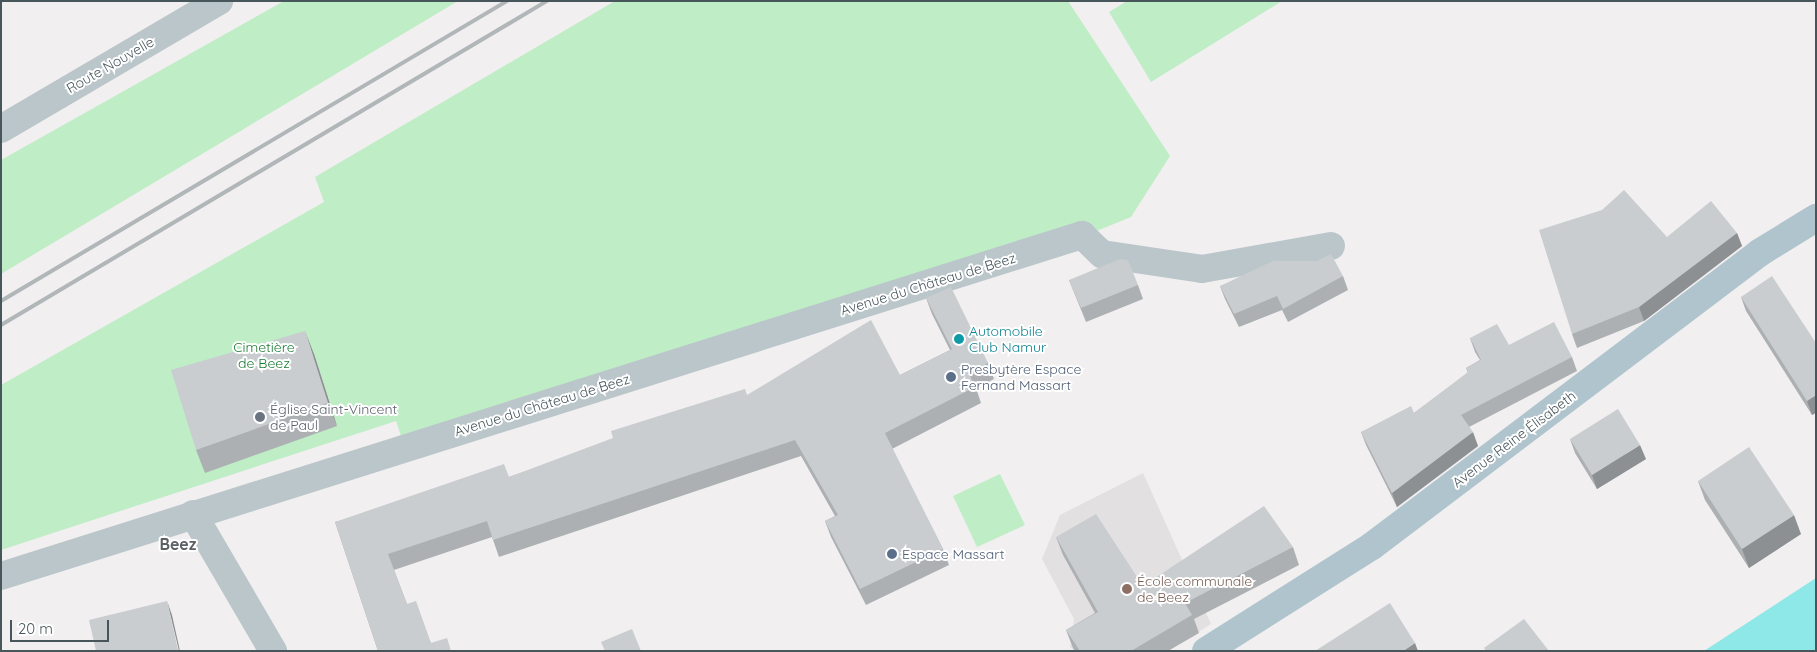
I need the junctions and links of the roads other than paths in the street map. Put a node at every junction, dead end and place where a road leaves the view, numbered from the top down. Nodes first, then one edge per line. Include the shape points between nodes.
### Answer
1 (219, 1) edge
2 (1, 130) edge
3 (1816, 218) edge
4 (1331, 246) dead end
5 (193, 514) junction
6 (1, 576) edge
7 (273, 651) edge
8 (1206, 651) edge

1 - 2 street, Route Nouvelle
3 - 8 main road, Avenue Reine Élisabeth via 1759,253 1372,546
4 - 5 street, Avenue du Château de Beez via 1202,269 1102,254 1082,235
5 - 6 street, Avenue du Château de Beez
5 - 7 street

